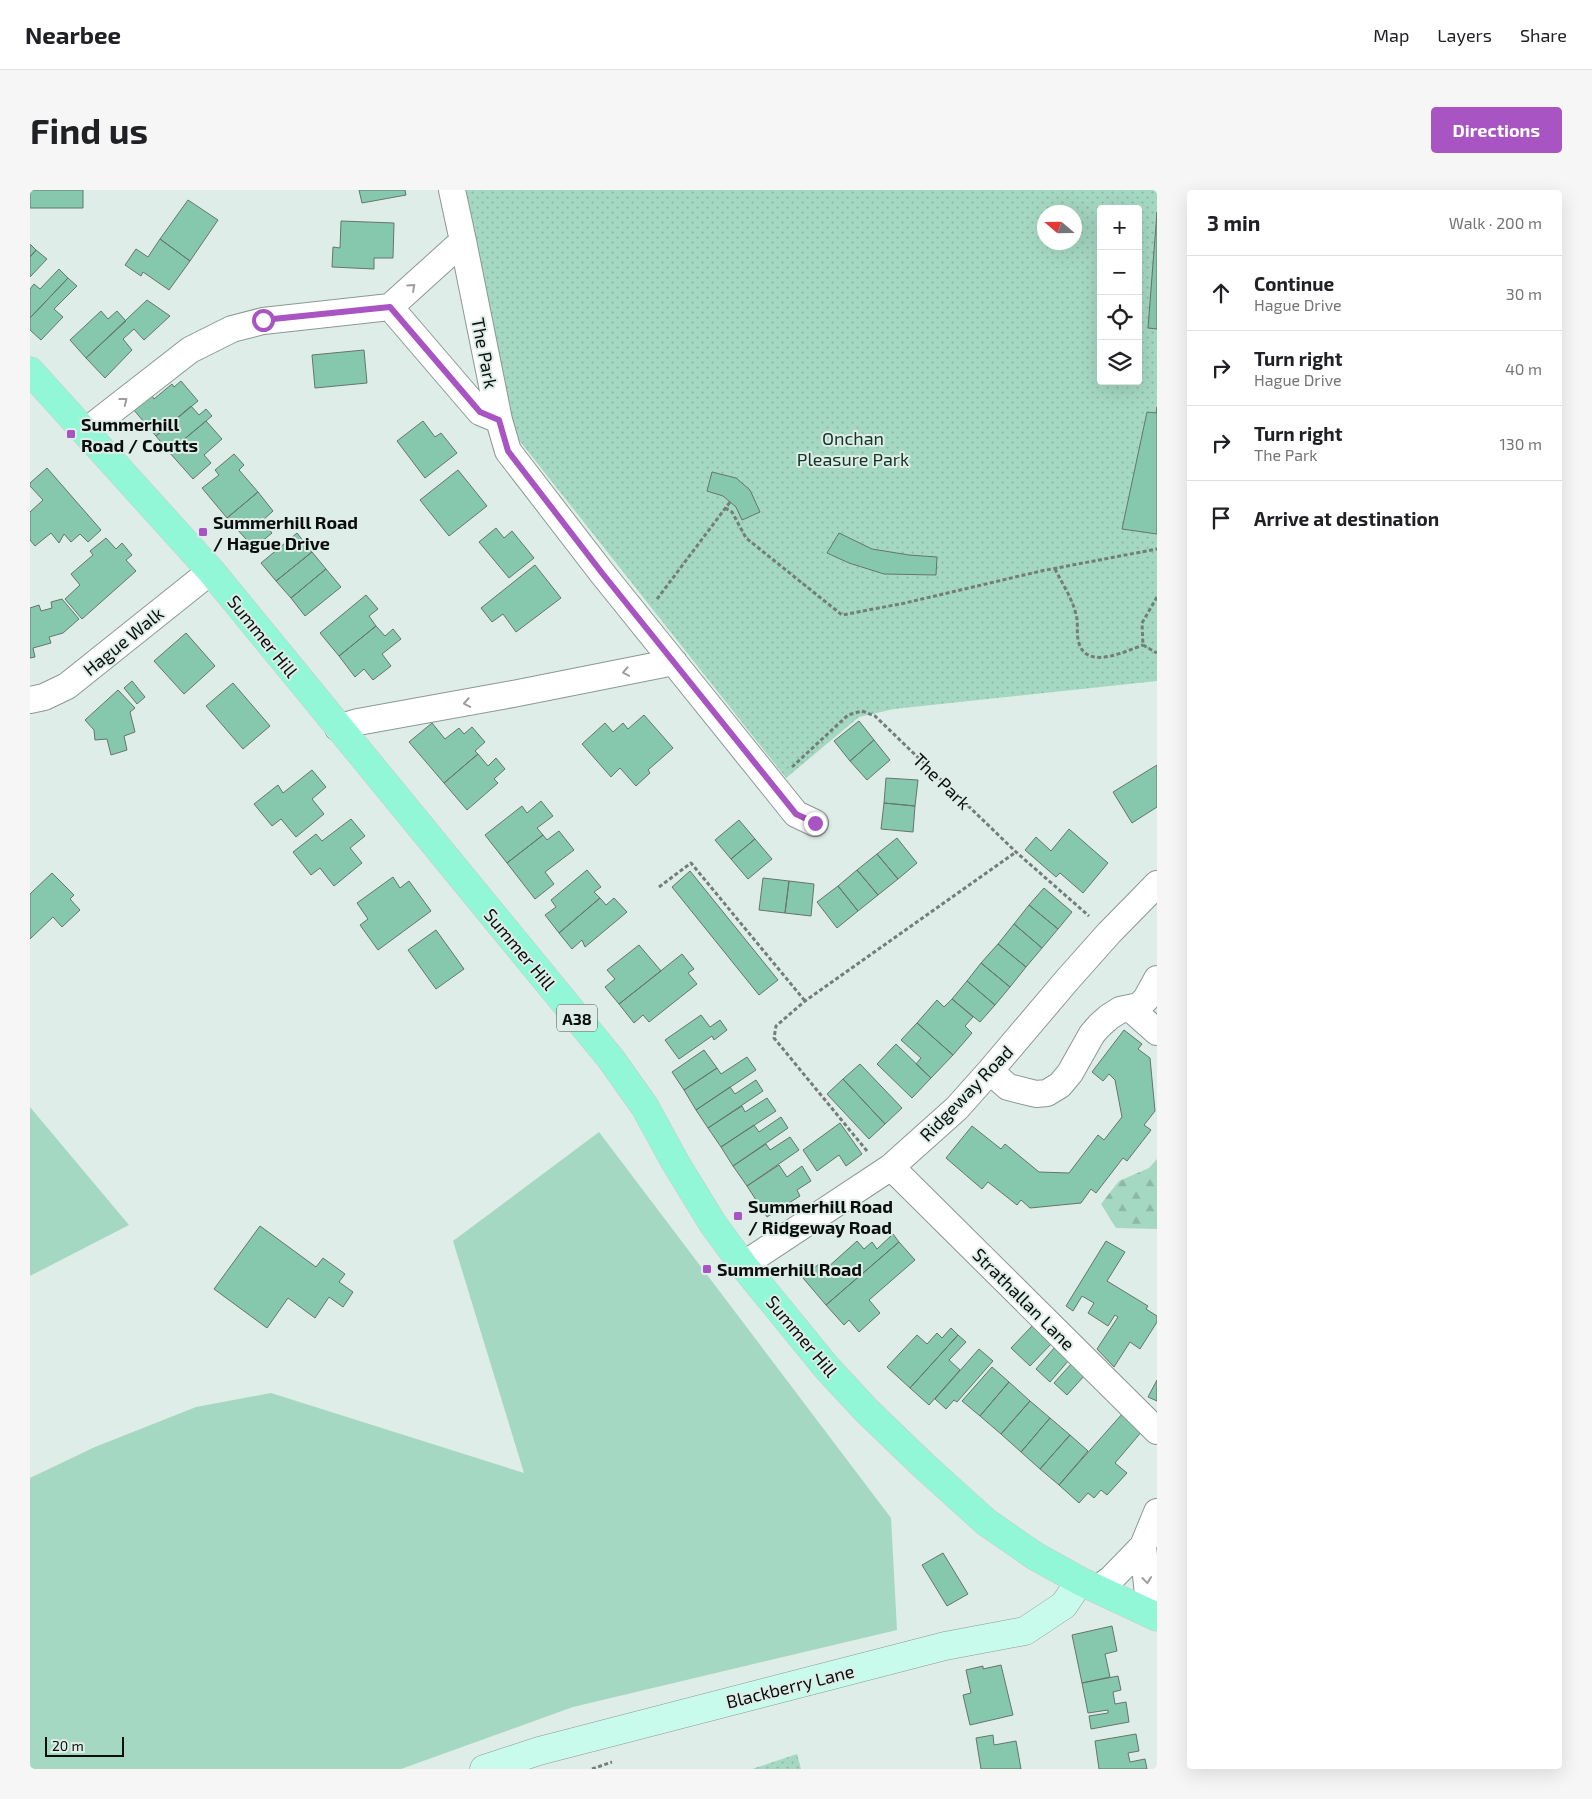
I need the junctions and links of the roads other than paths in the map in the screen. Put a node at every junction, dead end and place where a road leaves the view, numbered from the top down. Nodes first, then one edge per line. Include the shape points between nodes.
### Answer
1 (452, 190) edge
2 (463, 240) junction
3 (390, 307) junction
4 (30, 371) edge
5 (499, 420) junction
6 (86, 431) junction
7 (211, 571) junction
8 (674, 662) junction
9 (30, 700) edge
10 (338, 728) junction
11 (815, 823) dead end
12 (1157, 884) edge
13 (1157, 979) edge
14 (1131, 1009) junction
15 (1157, 1032) edge
16 (990, 1071) junction
17 (888, 1170) junction
18 (743, 1265) junction
19 (1157, 1431) edge
20 (1157, 1512) edge
21 (1144, 1546) junction
22 (1088, 1585) junction
23 (1154, 1615) edge
24 (484, 1769) edge

1 - 2 street, The Park
3 -> 2 street
2 - 5 street, The Park
3 - 5 street via 480,412
6 -> 3 street via 190,350 232,329 263,320
4 - 6 main road, Summer Hill / A38
5 - 8 street, The Park via 508,451
6 - 7 main road, Summer Hill / A38
7 - 9 street, Hague Walk via 67,686
7 - 10 main road, Summer Hill / A38
8 -> 10 street
8 - 11 street, The Park via 796,814
10 - 18 main road, Summer Hill / A38 via 610,1058 645,1107 713,1224
12 - 16 street, Ridgeway Road via 1109,933
13 - 14 street via 1146,999
14 - 15 street
14 - 16 street via 1120,1010 1099,1026 1070,1073 1047,1093 1036,1094 1008,1087
16 - 17 street, Ridgeway Road via 957,1108
17 - 18 street, Ridgeway Road
17 - 19 street, Strathallan Lane
18 - 22 main road, Summer Hill / A38 via 827,1368 923,1465 986,1522 1036,1556
20 - 21 street
21 - 22 street via 1112,1579
21 -> 23 street
22 - 23 main road, Summer Hill / A38
22 - 24 main road, Blackberry Lane via 1025,1631 936,1648 538,1751

